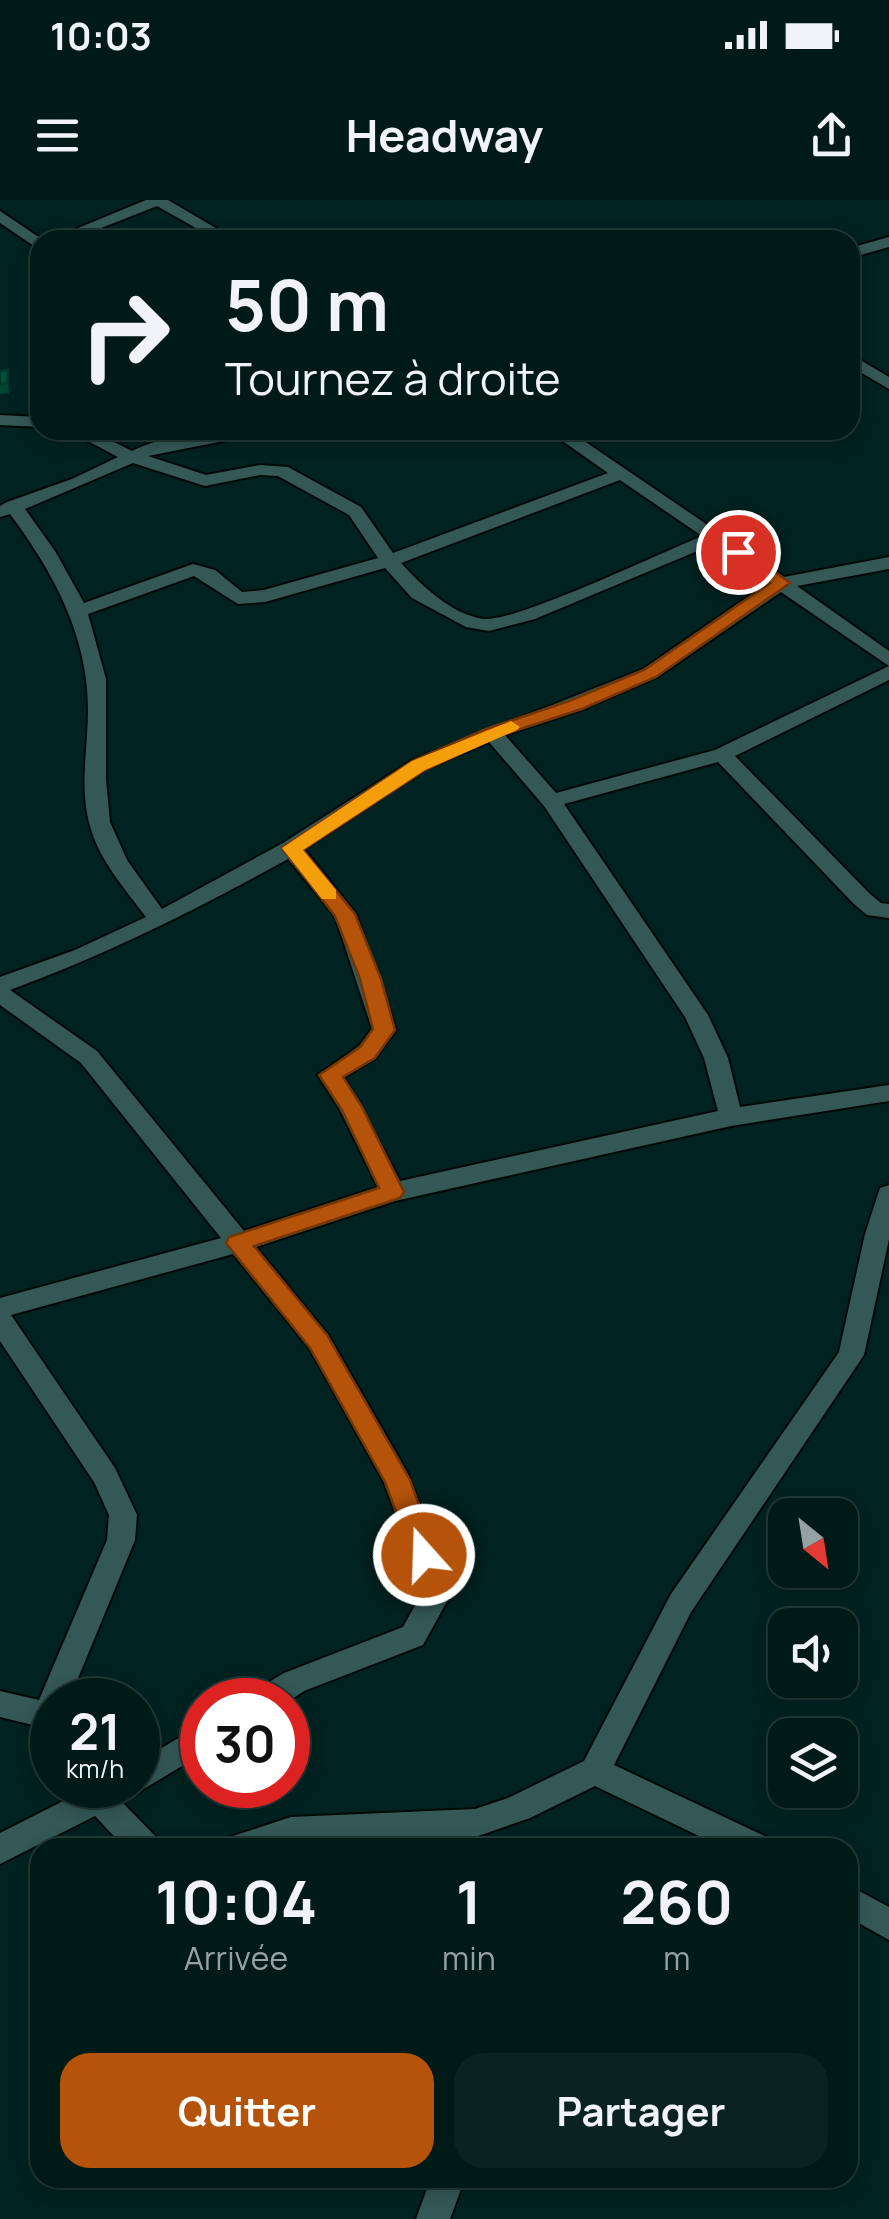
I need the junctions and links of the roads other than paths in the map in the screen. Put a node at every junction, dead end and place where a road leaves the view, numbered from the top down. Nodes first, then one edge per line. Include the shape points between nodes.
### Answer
1 (157, 200) edge
2 (0, 216) edge
3 (81, 230) edge
4 (210, 230) edge
5 (30, 237) edge
6 (889, 242) edge
7 (860, 249) edge
8 (860, 365) edge
9 (889, 384) edge
10 (0, 420) edge
11 (30, 422) edge
12 (96, 440) edge
13 (197, 440) edge
14 (572, 440) edge
15 (129, 456) junction
16 (624, 473) junction
17 (6, 509) edge
18 (716, 536) junction
19 (389, 561) junction
20 (889, 563) edge
21 (781, 583) junction
22 (76, 612) junction
23 (889, 660) edge
24 (889, 672) edge
25 (492, 732) junction
26 (722, 754) junction
27 (551, 802) junction
28 (292, 848) junction
29 (889, 911) edge
30 (159, 920) junction
31 (0, 984) edge
32 (0, 994) edge
33 (889, 1093) edge
34 (730, 1117) junction
35 (392, 1192) junction
36 (889, 1194) edge
37 (238, 1243) junction
38 (0, 1308) edge
39 (0, 1320) edge
40 (65, 1678) edge
41 (304, 1678) edge
42 (0, 1704) edge
43 (30, 1707) edge
44 (595, 1771) junction
45 (73, 1808) edge
46 (118, 1808) edge
47 (478, 1835) edge
48 (139, 1838) edge
49 (266, 1838) edge
50 (737, 1838) edge
51 (0, 1849) edge
52 (858, 1906) edge
53 (889, 1925) edge
54 (444, 2188) edge
55 (432, 2219) edge

1 - 3 street
1 - 4 street
2 - 5 street
6 - 7 street
8 - 9 street
10 - 11 street
12 - 15 street
13 - 15 street
14 - 16 street
15 - 17 street
15 - 19 street via 205,481 282,471 355,512
16 - 18 street
16 - 19 street
17 - 22 street via 50,552
18 - 19 street via 490,625 472,623 419,594
18 - 21 street
19 - 22 street via 238,598 193,570
20 - 21 street
21 - 23 street
21 - 25 street via 650,674
22 - 30 street via 93,650 97,683 97,817
24 - 26 street
25 - 27 street
25 - 28 street via 418,766
26 - 27 street
26 - 29 street via 862,899
27 - 34 street via 696,1014 716,1058
28 - 30 street
28 - 35 street via 345,914 370,979 384,1030 367,1052 330,1075
30 - 31 street
32 - 37 street via 89,1057
33 - 34 street
34 - 35 street
35 - 37 street
36 - 44 street via 852,1355 681,1603
37 - 38 street
37 - 41 street via 319,1342 397,1480 438,1592 413,1636
39 - 40 street via 105,1476 123,1515 114,1557
42 - 43 street
44 - 47 street
44 - 50 street
45 - 51 street
46 - 48 street
47 - 49 street via 318,1828
52 - 53 street
54 - 55 street

